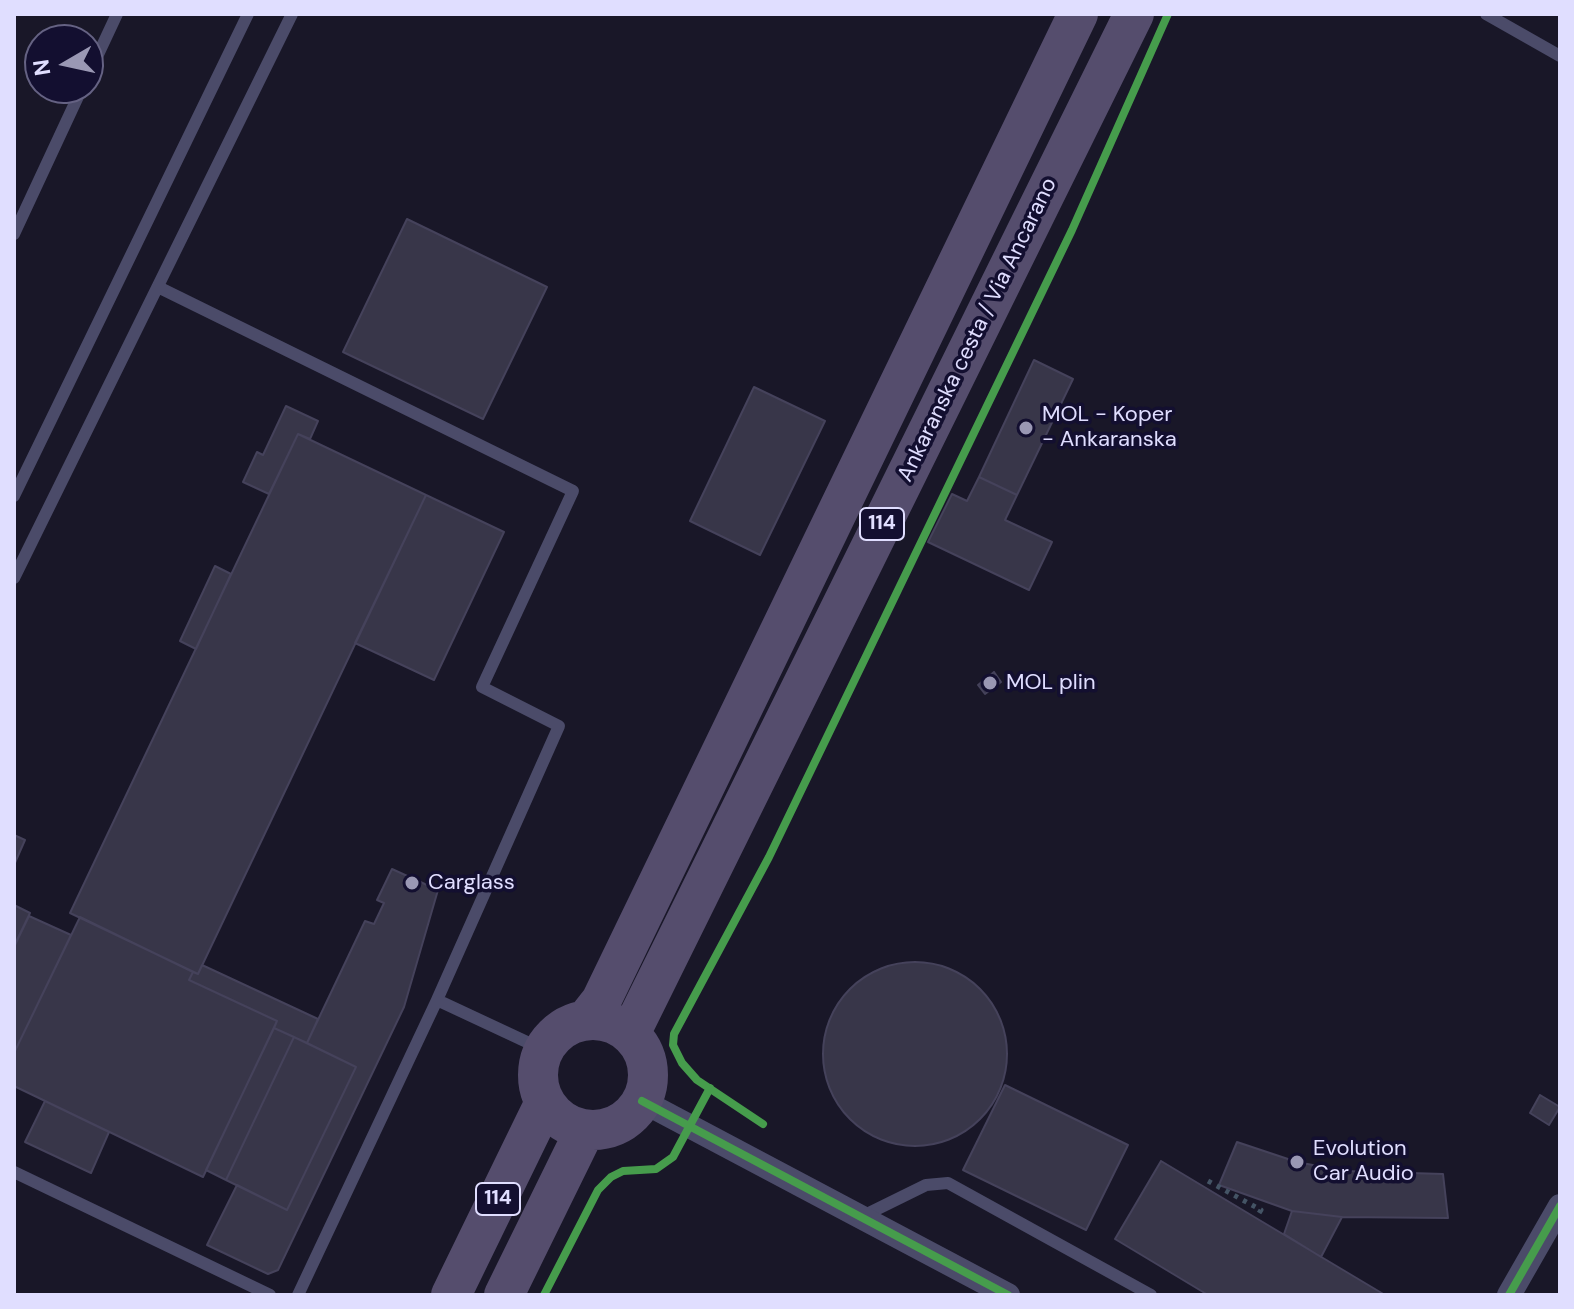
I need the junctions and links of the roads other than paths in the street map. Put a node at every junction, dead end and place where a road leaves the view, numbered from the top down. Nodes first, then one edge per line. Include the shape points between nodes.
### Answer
1 (117, 14) edge
2 (248, 14) edge
3 (292, 14) edge
4 (1078, 14) edge
5 (1134, 14) edge
6 (1486, 14) edge
7 (104, 42) edge
8 (1560, 56) edge
9 (75, 104) edge
10 (14, 234) edge
11 (158, 287) junction
12 (14, 496) edge
13 (14, 578) edge
14 (437, 1000) junction
15 (586, 1020) junction
16 (630, 1034) junction
17 (544, 1050) junction
18 (642, 1101) junction
19 (545, 1102) junction
20 (585, 1130) junction
21 (14, 1172) edge
22 (1560, 1208) edge
23 (861, 1217) junction
24 (270, 1295) edge
25 (298, 1295) edge
26 (451, 1295) edge
27 (504, 1295) edge
28 (1008, 1295) edge
29 (1151, 1295) edge
30 (1509, 1295) edge

1 - 7 lane
2 - 12 lane
3 - 11 lane
4 - 15 main road, 114 via 613,977
5 - 16 main road, Ankaranska cesta / Via Ancarano / 114
6 - 8 lane
9 - 10 lane
11 - 13 lane
11 - 14 lane via 573,491 482,687 559,726
14 - 17 lane
14 - 25 lane
15 - 16 main road via 611,1023
15 - 17 main road, 114 via 561,1030
16 - 18 main road via 640,1045 649,1073
17 - 19 main road via 538,1076
18 - 20 main road via 624,1121
18 - 23 street
19 - 20 main road via 557,1117
19 - 26 main road, 114
20 - 27 main road, 114
21 - 24 lane
22 - 30 street
23 - 28 street
23 - 29 lane via 926,1185 948,1183

